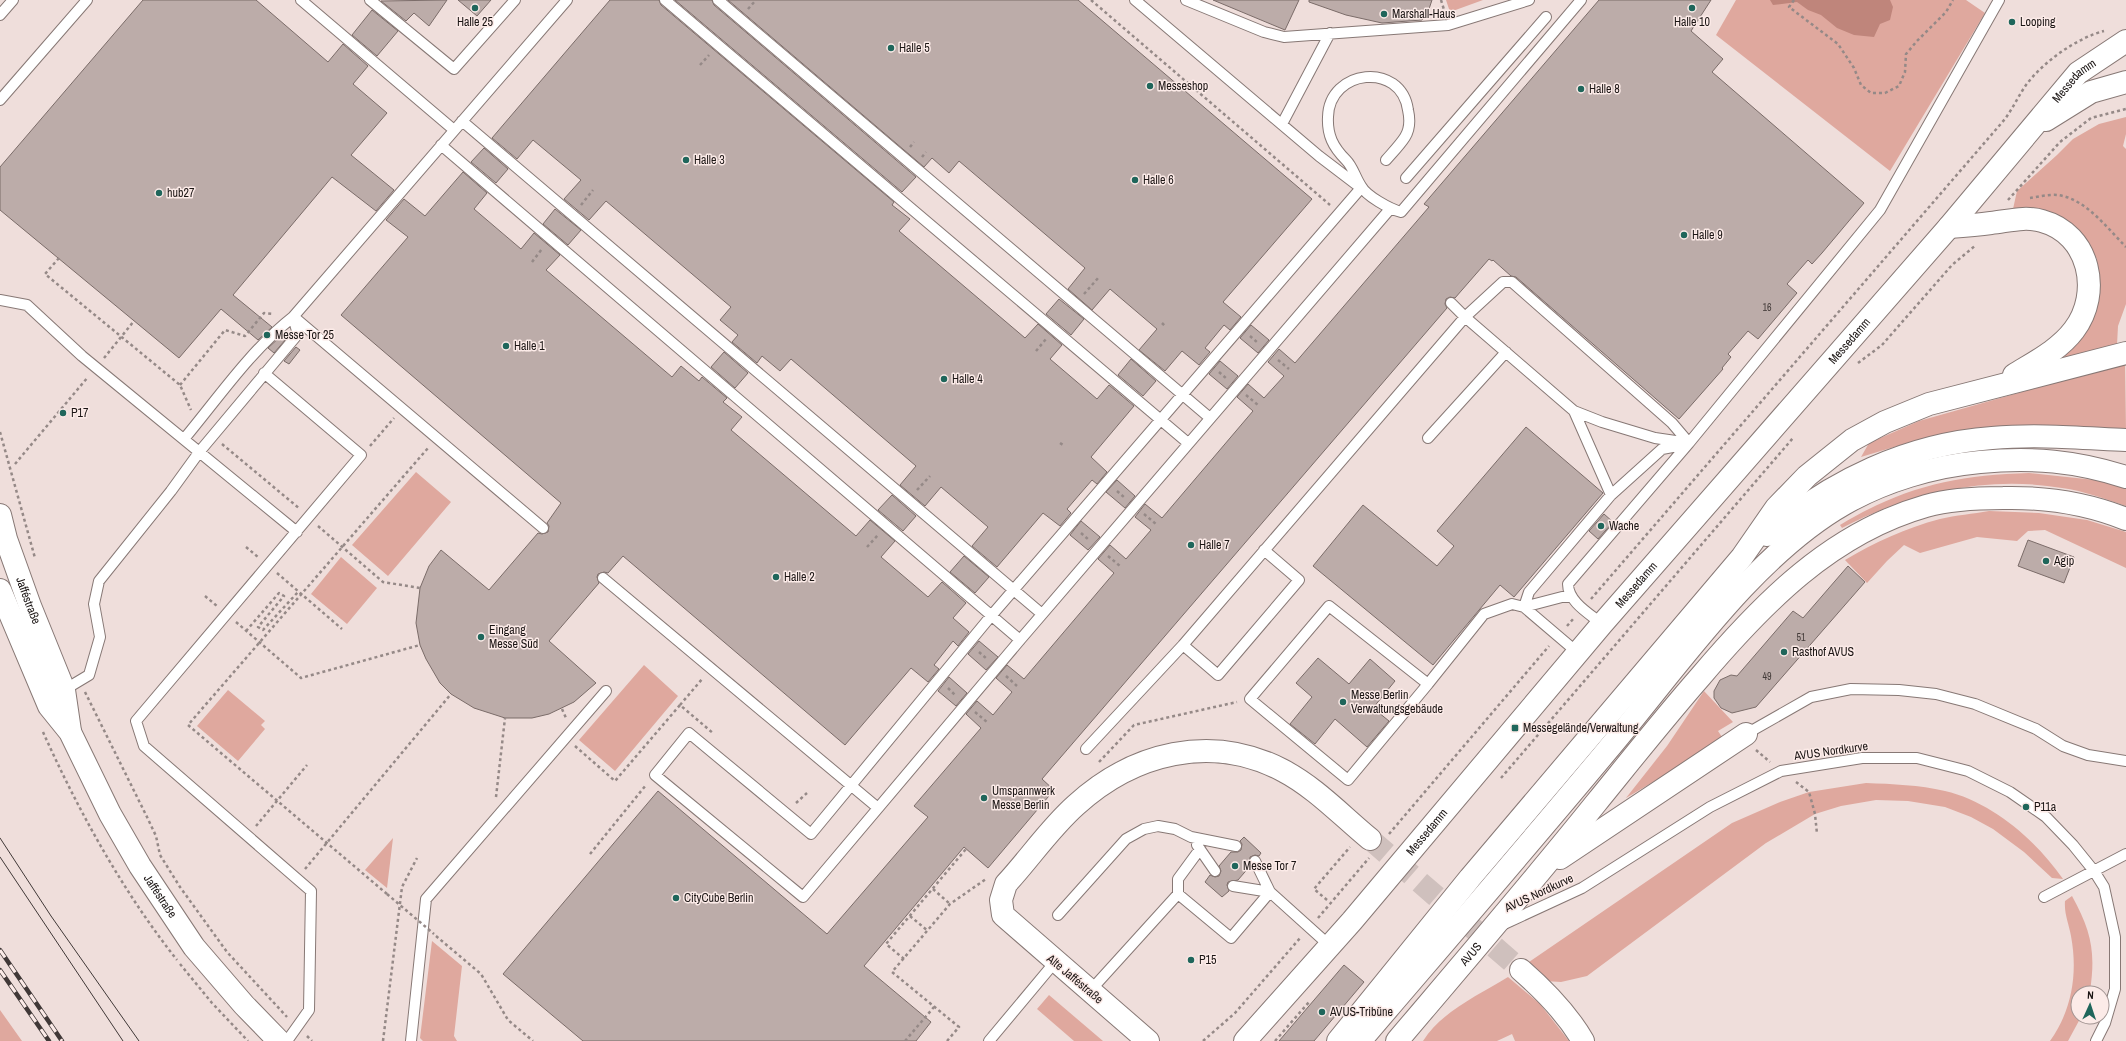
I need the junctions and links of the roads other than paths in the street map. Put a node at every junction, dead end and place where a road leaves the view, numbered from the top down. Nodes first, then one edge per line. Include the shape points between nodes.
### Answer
1 (13, 0) edge
2 (87, 0) edge
3 (301, 0) edge
4 (370, 0) edge
5 (515, 0) edge
6 (566, 0) edge
7 (665, 0) edge
8 (718, 0) edge
9 (1135, 0) edge
10 (1186, 0) edge
11 (1529, 0) edge
12 (1581, 0) edge
13 (2000, 0) edge
14 (0, 15) edge
15 (1546, 17) dead end
16 (1330, 33) junction
17 (2118, 35) edge
18 (2126, 82) edge
19 (4, 92) edge
20 (0, 100) edge
21 (462, 121) junction
22 (1282, 124) junction
23 (454, 130) junction
24 (2030, 130) junction
25 (441, 145) junction
26 (1386, 160) dead end
27 (1406, 178) dead end
28 (1361, 188) junction
29 (1390, 209) junction
30 (1949, 227) junction
31 (1, 297) edge
32 (1451, 303) dead end
33 (293, 317) junction
34 (1465, 317) junction
35 (1506, 352) junction
36 (2126, 353) edge
37 (264, 373) junction
38 (1994, 386) junction
39 (1182, 395) junction
40 (1574, 411) junction
41 (1210, 418) junction
42 (1160, 420) junction
43 (1428, 438) dead end
44 (184, 439) junction
45 (2126, 440) edge
46 (1689, 443) junction
47 (1188, 444) junction
48 (200, 451) junction
49 (2126, 477) edge
50 (1610, 495) junction
51 (0, 515) edge
52 (2126, 519) edge
53 (543, 528) dead end
54 (297, 532) junction
55 (1264, 550) junction
56 (1742, 557) junction
57 (604, 578) dead end
58 (0, 590) edge
59 (1014, 590) junction
60 (1571, 598) junction
61 (1524, 607) junction
62 (1042, 614) junction
63 (991, 616) junction
64 (1602, 624) junction
65 (1020, 640) junction
66 (1183, 645) junction
67 (1578, 653) junction
68 (1428, 684) junction
69 (72, 686) junction
70 (606, 691) dead end
71 (70, 732) junction
72 (1746, 734) joint
73 (1086, 749) dead end
74 (2126, 762) edge
75 (851, 786) junction
76 (878, 808) junction
77 (1191, 837) junction
78 (1370, 839) tunnel mouth
79 (1236, 846) dead end
80 (1200, 849) junction
81 (2126, 854) edge
82 (1255, 860) dead end
83 (1544, 868) junction
84 (1215, 871) dead end
85 (2094, 871) junction
86 (1233, 886) dead end
87 (1270, 892) junction
88 (1178, 894) junction
89 (2044, 898) dead end
90 (1058, 915) dead end
91 (1492, 930) junction
92 (1330, 946) junction
93 (1055, 962) junction
94 (1520, 970) tunnel mouth
95 (1090, 991) junction
96 (279, 1041) edge
97 (287, 1041) edge
98 (412, 1041) edge
99 (989, 1041) edge
100 (1148, 1041) edge
101 (1245, 1041) edge
102 (1338, 1041) edge
103 (1360, 1041) edge
104 (1397, 1041) edge
105 (1584, 1041) edge
106 (2096, 1041) edge

1 - 14 lane
2 - 19 lane
3 - 23 lane
4 - 5 lane via 454,69
6 - 21 lane
7 - 42 lane
8 - 39 lane
9 - 22 lane
10 - 16 lane via 1264,32 1284,37
11 - 16 lane via 1448,25
12 - 29 lane via 1401,212
13 - 46 lane via 1880,210
15 - 27 lane
16 - 22 lane
17 - 24 main road, Messedamm via 2120,43 2078,73
18 - 24 main road, Messedamm via 2091,92
19 - 20 lane
21 - 23 lane
21 - 59 lane
22 - 28 lane
23 - 25 lane
24 - 30 main road, Messedamm
25 - 33 lane
25 - 63 lane
26 - 28 lane via 1405,137 1409,126 1407,102 1398,89 1386,80 1373,76 1360,78 1339,89 1333,97 1328,109 1328,130 1336,150 1350,163
28 - 29 lane
28 - 39 lane
29 - 41 lane
30 - 38 main road via 2028,218 2042,221 2057,226 2071,238 2083,254 2088,268 2088,301 2083,317 2073,331 2056,349
30 - 64 main road, Messedamm
31 - 44 lane via 27,305 96,368
32 - 34 lane
33 - 37 lane via 298,334
33 - 44 lane via 269,335
33 - 53 lane
34 - 35 lane
34 - 46 lane via 1503,282 1512,282 1672,423
34 - 55 lane
35 - 40 lane
35 - 43 lane
36 - 38 main road
37 - 48 lane
37 - 54 lane via 361,455
38 - 56 main road via 1928,404 1852,440 1807,476 1776,508
39 - 41 lane
39 - 42 lane
40 - 46 lane via 1656,438
40 - 50 lane
41 - 47 lane
42 - 47 lane
42 - 59 lane
44 - 48 lane
45 - 56 main road via 2036,436 1991,438 1932,447 1873,467 1825,492 1785,520
46 - 50 lane via 1662,449
46 - 60 lane via 1568,584
47 - 62 lane
48 - 54 lane
48 - 69 lane via 98,582 94,604 100,637 89,675
49 - 103 main road via 2090,466 2054,460 2012,459 1961,464 1870,490 1814,523 1765,565 1718,616
50 - 61 lane via 1529,592
51 - 69 main road, Jafféstraße via 30,606
52 - 83 main road, AVUS via 2076,504 2048,499 1974,498 1927,505 1861,532 1823,556 1782,588 1735,636
54 - 97 lane via 136,721 144,746 311,891 309,1010
55 - 66 lane
55 - 66 lane via 1299,580 1284,598 1218,675
56 - 102 main road via 1470,878
57 - 75 lane
58 - 71 main road, Jafféstraße via 49,706
59 - 62 lane
59 - 63 lane
60 - 61 lane via 1562,597
60 - 64 lane
61 - 67 lane
61 - 68 lane via 1512,604 1484,614
62 - 65 lane
63 - 65 lane
63 - 75 lane
64 - 67 main road, Messedamm
65 - 76 lane
66 - 73 lane
67 - 92 main road, Messedamm
68 - 68 lane via 1330,606 1250,699 1348,780
69 - 71 main road, Jafféstraße
70 - 98 lane via 426,899
71 - 96 main road, Jafféstraße via 110,814 166,907 194,947
72 - 74 lane via 1811,697 1852,689 1899,690 1936,694 1975,704 2036,730 2063,746 2088,755
72 - 83 main road
75 - 76 lane
75 - 76 lane via 811,834 689,734 655,775 803,897
77 - 79 lane
77 - 80 lane
77 - 90 lane via 1175,829 1158,826 1144,829 1126,839
78 - 93 main road, Alte Jafféstraße via 1303,783 1264,762 1217,752 1189,752 1160,756 1134,765 1111,777 1059,821 1006,884 1001,900 1003,916
80 - 84 lane
80 - 88 lane via 1178,879
81 - 85 lane
82 - 87 lane
83 - 91 main road, AVUS
85 - 89 lane
85 - 91 lane, AVUS Nordkurve via 2046,817 2010,792 1968,771 1918,758 1862,758 1781,771 1710,807 1582,888
85 - 106 lane, AVUS Nordkurve via 2104,887 2115,937 2115,989 2105,1023
86 - 87 lane
87 - 88 lane via 1231,938
87 - 92 lane via 1298,920
88 - 95 lane via 1128,957
91 - 104 main road, AVUS
92 - 101 main road, Messedamm
93 - 95 main road, Alte Jafféstraße
93 - 99 lane
94 - 105 main road via 1543,989 1562,1010
95 - 100 main road, Alte Jafféstraße

